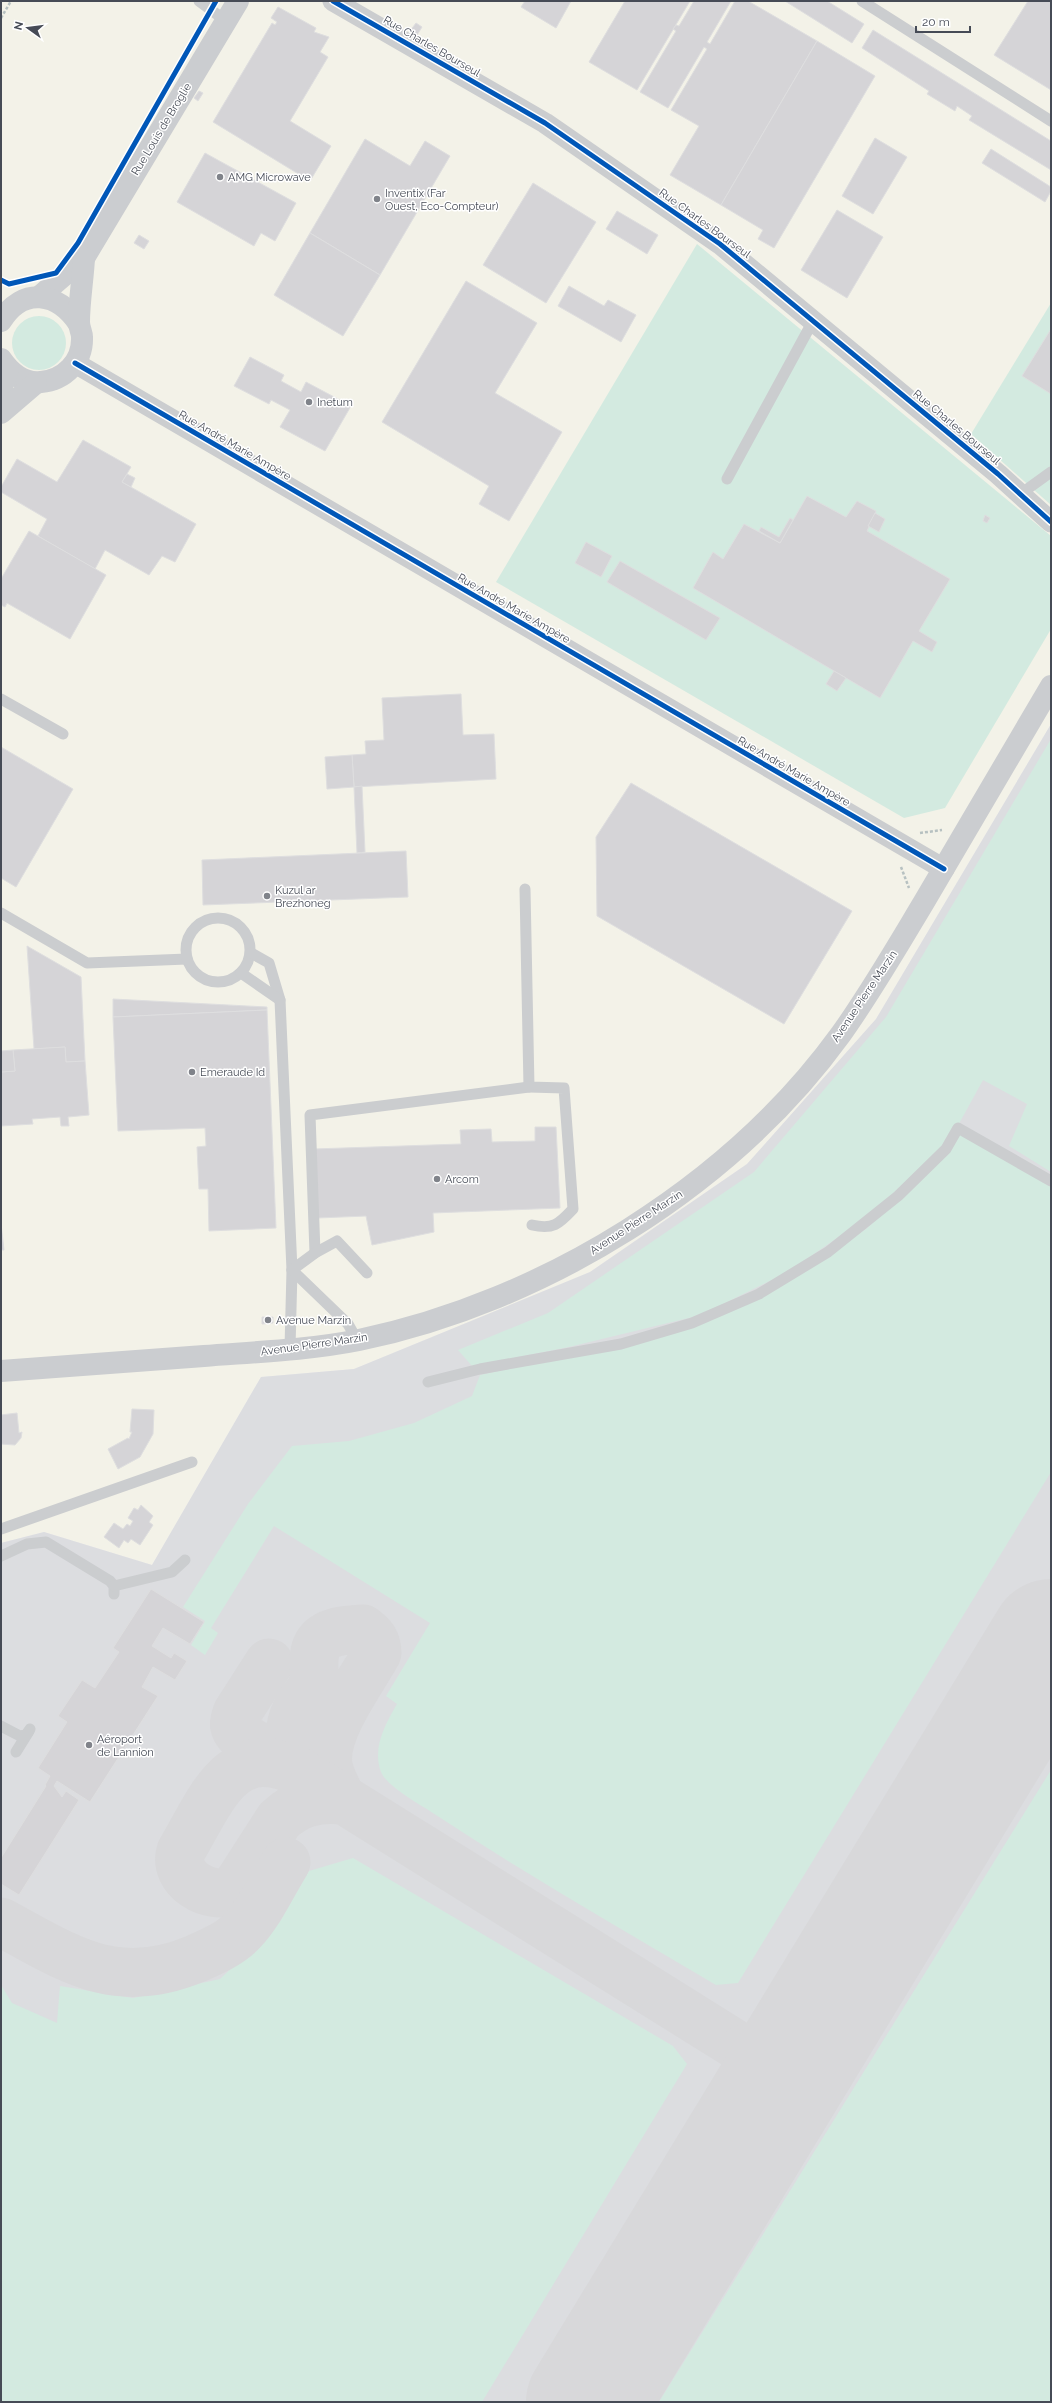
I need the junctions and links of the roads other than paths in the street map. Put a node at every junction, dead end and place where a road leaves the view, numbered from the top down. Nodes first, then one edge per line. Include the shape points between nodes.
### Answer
1 (199, 1) edge
2 (238, 1) edge
3 (333, 1) edge
4 (862, 1) edge
5 (226, 21) junction
6 (1051, 121) edge
7 (84, 258) junction
8 (39, 297) junction
9 (1, 321) edge
10 (813, 321) junction
11 (79, 324) junction
12 (75, 363) junction
13 (4, 364) edge
14 (36, 383) junction
15 (1, 390) edge
16 (1, 413) edge
17 (1051, 472) edge
18 (727, 479) dead end
19 (1019, 495) junction
20 (1051, 522) edge
21 (1051, 686) edge
22 (1, 699) edge
23 (63, 734) dead end
24 (944, 869) junction
25 (525, 889) dead end
26 (1, 913) edge
27 (251, 953) junction
28 (187, 959) junction
29 (241, 973) junction
30 (280, 1000) junction
31 (529, 1087) junction
32 (1051, 1181) edge
33 (532, 1225) dead end
34 (315, 1253) junction
35 (292, 1270) junction
36 (367, 1273) dead end
37 (357, 1340) junction
38 (290, 1348) junction
39 (1, 1371) edge
40 (428, 1382) dead end
41 (192, 1462) dead end
42 (1, 1529) edge
43 (1, 1556) edge
44 (185, 1560) dead end
45 (1, 1726) edge
46 (16, 1752) dead end

1 - 5 lane
2 - 5 main road, Rue Louis de Broglie
3 - 10 street, Rue Charles Bourseul via 545,123 720,244
4 - 6 lane
5 - 7 main road, Rue Louis de Broglie
7 - 8 main road, Rue Louis de Broglie
7 - 11 main road, Rue Louis de Broglie
8 - 9 main road, Rue Louis de Broglie via 21,301 8,310
8 - 11 main road, Rue Louis de Broglie via 56,300 70,309
10 - 18 lane
10 - 19 street, Rue Charles Bourseul via 998,474
11 - 12 main road, Rue Louis de Broglie via 82,337 81,351
12 - 14 main road, Rue Louis de Broglie via 65,374 51,381
12 - 24 street, Rue André Marie Ampère
13 - 14 main road via 21,379
13 - 15 main road
14 - 16 main road, Rue Louis de Broglie
17 - 19 lane
19 - 20 street, Rue Charles Bourseul
21 - 24 main road, Avenue Pierre Marzin
22 - 23 lane
24 - 37 main road, Avenue Pierre Marzin via 878,979 839,1036 762,1125 728,1156 655,1213 572,1263 473,1306 421,1324
25 - 31 lane
26 - 28 lane via 87,963
27 - 28 lane via 247,933 240,926 231,920 211,918 202,922 191,933 186,947
27 - 29 lane
27 - 30 lane via 269,963
28 - 29 lane via 196,973 210,982 232,980
29 - 30 lane
30 - 35 lane
31 - 33 lane via 564,1088 573,1209 559,1223 544,1228
31 - 34 lane via 310,1115
32 - 40 lane via 958,1128 946,1149 898,1196 828,1252 759,1294 692,1323 621,1344
34 - 35 lane
34 - 36 lane via 337,1241
35 - 37 lane via 348,1324
35 - 38 lane
37 - 38 main road, Avenue Pierre Marzin
38 - 39 main road, Avenue Pierre Marzin
41 - 42 lane
43 - 44 lane via 27,1544 50,1544 80,1567 110,1581 114,1590 172,1572
45 - 46 lane via 20,1736 26,1735 30,1729

